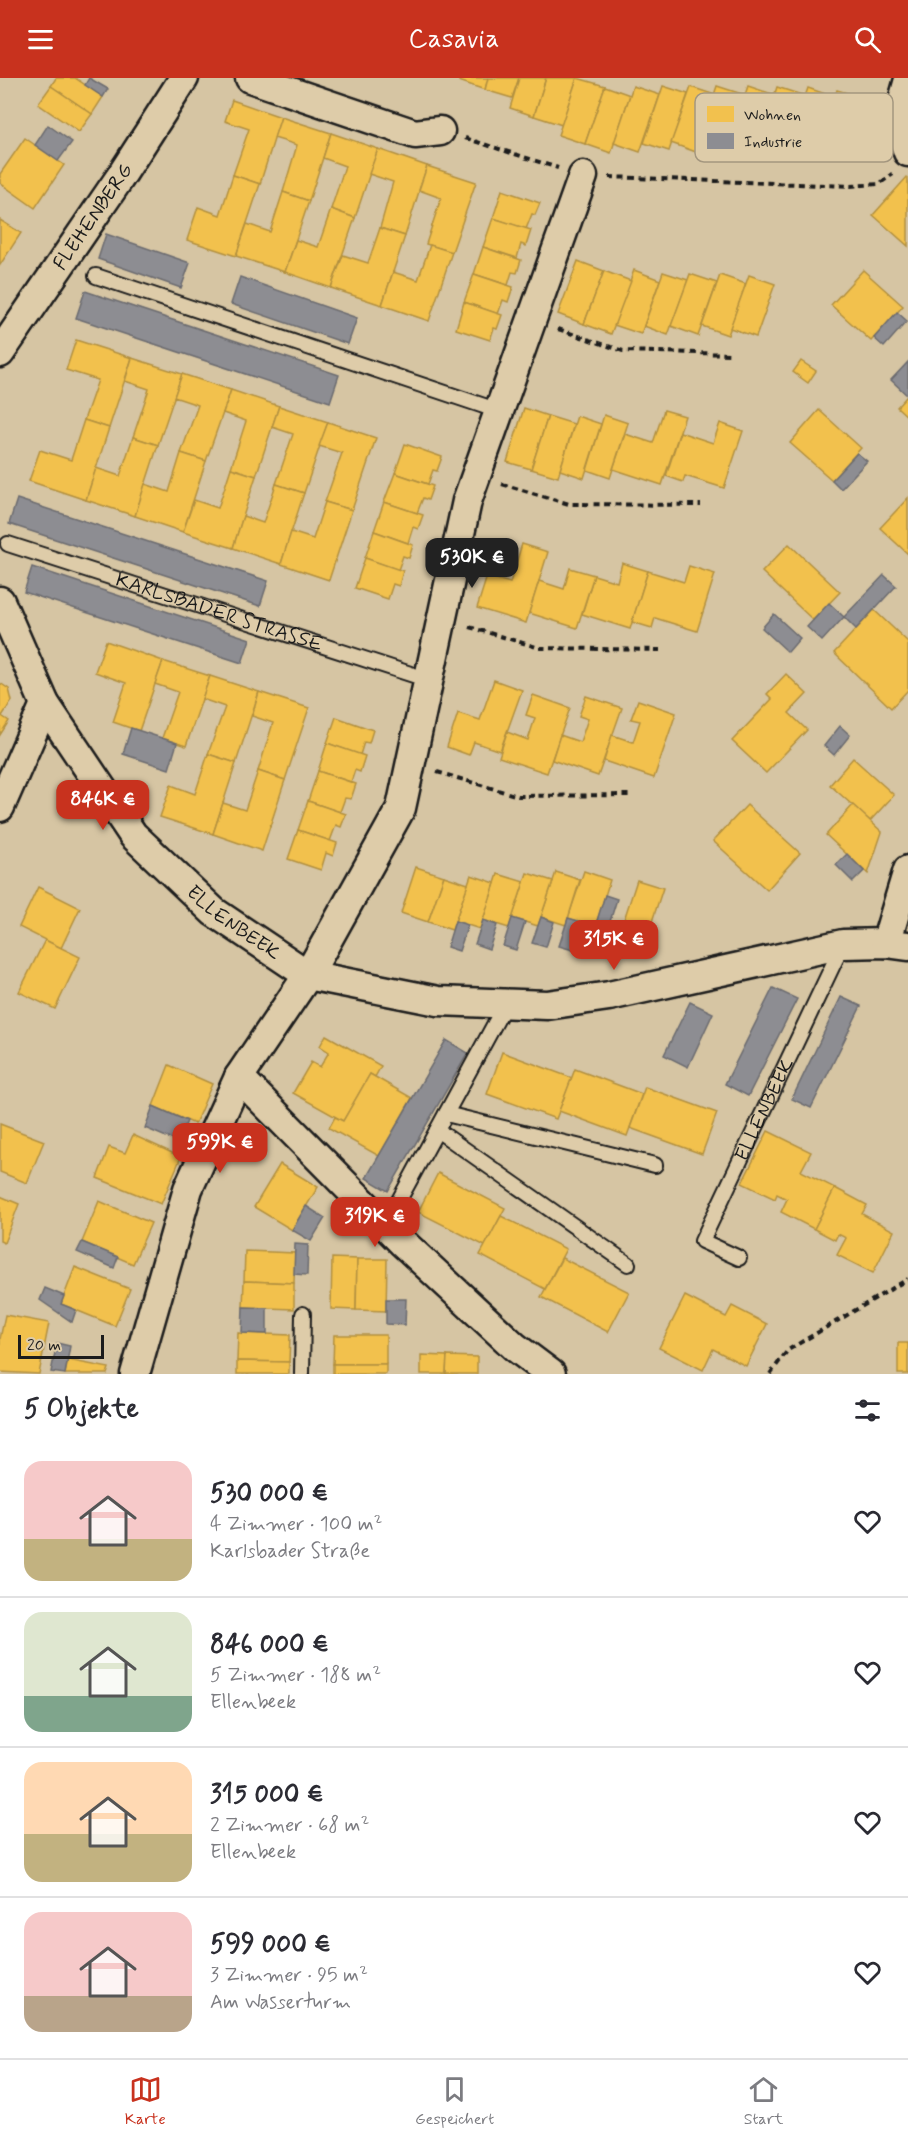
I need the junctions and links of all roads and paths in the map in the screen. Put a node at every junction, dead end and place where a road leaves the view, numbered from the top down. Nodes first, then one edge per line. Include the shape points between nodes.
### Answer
1 (184, 78) edge
2 (250, 78) edge
3 (908, 83) edge
4 (440, 131) joint
5 (908, 152) edge
6 (583, 176) junction
7 (879, 184) dead end
8 (96, 276) dead end
9 (531, 320) junction
10 (0, 353) edge
11 (732, 354) dead end
12 (499, 411) junction
13 (476, 476) junction
14 (701, 505) dead end
15 (8, 544) dead end
16 (0, 601) edge
17 (442, 619) junction
18 (660, 650) dead end
19 (429, 680) junction
20 (45, 704) junction
21 (411, 764) junction
22 (632, 795) dead end
23 (0, 807) edge
24 (908, 870) edge
25 (843, 944) junction
26 (897, 945) edge
27 (308, 975) junction
28 (506, 1004) junction
29 (239, 1077) junction
30 (447, 1113) junction
31 (437, 1130) junction
32 (656, 1165) dead end
33 (385, 1226) junction
34 (739, 1258) dead end
35 (628, 1264) dead end
36 (908, 1279) edge
37 (303, 1314) dead end
38 (135, 1374) edge
39 (302, 1374) edge
40 (551, 1374) edge
41 (770, 1374) edge

1 - 10 street, FLEHENBERG
2 - 4 street via 415,134
3 - 5 street via 897,122
4 - 6 path
6 - 7 path
6 - 9 street
8 - 12 lane
9 - 11 path via 623,351
9 - 12 street
12 - 13 street
13 - 14 path via 569,504
13 - 17 street
15 - 19 lane, KARLSBADER STRASSE
16 - 20 street, ELLENBEEK
17 - 18 path via 540,648
17 - 19 street
19 - 21 street
20 - 23 street
20 - 27 street, ELLENBEEK via 133,835 214,912
21 - 22 path via 518,796
21 - 27 street via 401,808
24 - 26 street
25 - 26 street, ELLENBEEK
25 - 28 street, ELLENBEEK via 609,996 548,1005
25 - 34 lane, ELLENBEEK via 702,1241
27 - 28 street, ELLENBEEK via 438,1001
27 - 29 street
28 - 30 lane
29 - 33 street
29 - 38 street via 188,1189
30 - 31 lane
30 - 32 lane
31 - 33 lane
31 - 35 lane
33 - 40 street via 515,1347
36 - 41 path via 788,1350
37 - 39 lane

